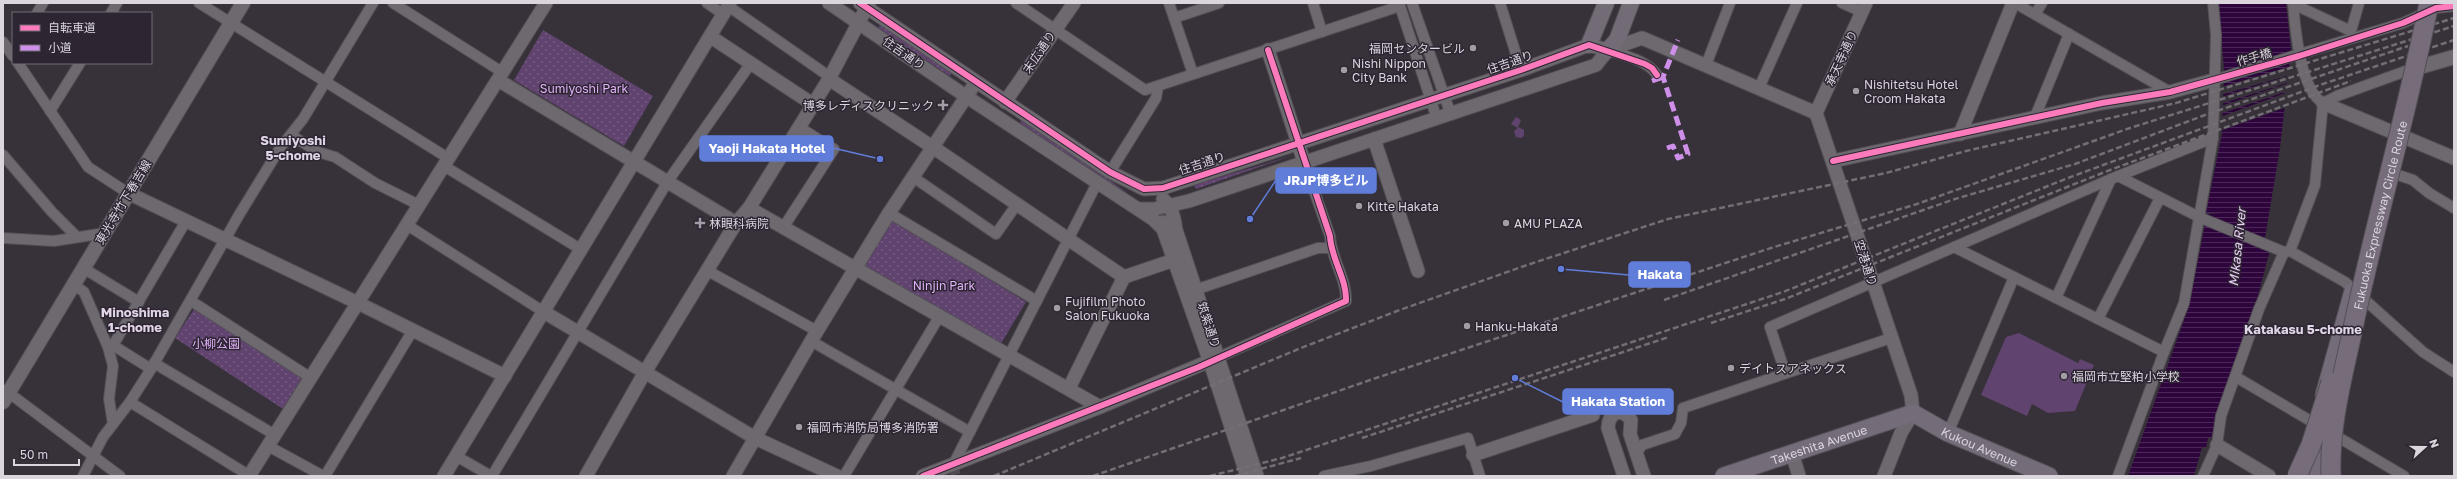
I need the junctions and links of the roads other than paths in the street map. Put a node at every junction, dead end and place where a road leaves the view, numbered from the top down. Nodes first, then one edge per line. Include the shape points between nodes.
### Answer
1 (43, 3) edge
2 (117, 3) edge
3 (243, 3) edge
4 (372, 3) edge
5 (393, 3) edge
6 (546, 3) edge
7 (707, 3) edge
8 (829, 3) edge
9 (1016, 3) edge
10 (1074, 3) edge
11 (1169, 3) edge
12 (1219, 3) edge
13 (1313, 3) edge
14 (1412, 3) edge
15 (1500, 3) edge
16 (1606, 3) edge
17 (1631, 3) edge
18 (1730, 3) edge
19 (1797, 3) edge
20 (1842, 3) edge
21 (2014, 3) edge
22 (2042, 3) edge
23 (2213, 3) edge
24 (2293, 3) edge
25 (2359, 3) edge
26 (204, 4) edge
27 (866, 5) edge
28 (1399, 5) edge
29 (2428, 6) edge
30 (2454, 6) edge
31 (727, 8) edge
32 (1864, 8) edge
33 (38, 12) edge
34 (112, 12) edge
35 (2035, 14) junction
36 (1174, 18) junction
37 (230, 23) junction
38 (859, 23) junction
39 (1055, 29) junction
40 (1322, 32) junction
41 (2070, 34) junction
42 (2352, 35) junction
43 (711, 36) junction
44 (3, 42) edge
45 (1589, 45) junction
46 (1268, 50) junction
47 (1608, 50) junction
48 (12, 53) edge
49 (2297, 55) junction
50 (2451, 61) edge
51 (751, 63) junction
52 (19, 64) edge
53 (79, 64) edge
54 (1706, 65) junction
55 (2423, 66) junction
56 (1521, 70) junction
57 (2407, 70) junction
58 (1193, 74) junction
59 (1657, 75) dead end
60 (500, 76) junction
61 (830, 78) junction
62 (2217, 79) junction
63 (324, 82) junction
64 (976, 82) junction
65 (1158, 87) junction
66 (1760, 88) junction
67 (2170, 92) junction
68 (1444, 96) junction
69 (967, 97) junction
70 (1431, 100) junction
71 (2318, 100) junction
72 (1005, 102) junction
73 (814, 106) junction
74 (50, 111) junction
75 (1816, 113) junction
76 (1451, 115) junction
77 (2035, 117) junction
78 (1437, 119) junction
79 (799, 127) junction
80 (1960, 134) junction
81 (291, 135) junction
82 (2213, 138) junction
83 (2398, 138) junction
84 (1374, 139) junction
85 (1297, 143) junction
86 (934, 148) junction
87 (3, 155) edge
88 (2454, 158) edge
89 (635, 161) junction
90 (1833, 161) junction
91 (446, 162) junction
92 (1304, 162) junction
93 (1110, 172) junction
94 (2395, 174) junction
95 (913, 177) junction
96 (2115, 177) junction
97 (668, 181) junction
98 (1180, 182) junction
99 (1097, 183) junction
100 (1144, 189) junction
101 (128, 193) junction
102 (2160, 198) junction
103 (1189, 201) junction
104 (1017, 204) junction
105 (1165, 204) junction
106 (419, 205) junction
107 (749, 208) junction
108 (2454, 208) edge
109 (1138, 209) junction
110 (889, 213) junction
111 (2201, 218) junction
112 (186, 221) junction
113 (736, 223) junction
114 (1175, 224) junction
115 (407, 225) junction
116 (783, 228) junction
117 (1163, 229) junction
118 (105, 232) junction
119 (76, 236) junction
120 (3, 238) edge
121 (1069, 238) junction
122 (226, 240) junction
123 (1954, 247) junction
124 (1330, 248) junction
125 (582, 250) junction
126 (2287, 252) junction
127 (1174, 260) junction
128 (83, 268) junction
129 (855, 269) junction
130 (708, 271) junction
131 (1418, 271) dead end
132 (1124, 277) junction
133 (2014, 277) junction
134 (1873, 282) junction
135 (73, 284) junction
136 (1198, 289) junction
137 (2359, 292) junction
138 (2056, 298) junction
139 (191, 301) junction
140 (1037, 301) junction
141 (138, 302) junction
142 (358, 302) junction
143 (544, 312) junction
144 (939, 317) junction
145 (2098, 319) junction
146 (413, 330) junction
147 (578, 332) junction
148 (814, 336) junction
149 (1891, 338) junction
150 (110, 345) junction
151 (2164, 352) junction
152 (1008, 354) junction
153 (1214, 359) junction
154 (152, 366) junction
155 (646, 372) junction
156 (1785, 372) junction
157 (2454, 372) edge
158 (505, 376) junction
159 (2236, 377) junction
160 (311, 378) junction
161 (1069, 388) junction
162 (896, 389) junction
163 (5, 394) edge
164 (130, 402) junction
165 (1100, 407) junction
166 (1913, 413) junction
167 (1593, 415) dead end
168 (113, 424) junction
169 (2316, 424) junction
170 (970, 432) junction
171 (1948, 433) junction
172 (2331, 434) junction
173 (275, 435) junction
174 (755, 438) junction
175 (2216, 445) junction
176 (268, 446) junction
177 (1792, 453) junction
178 (1636, 454) junction
179 (1473, 455) junction
180 (93, 456) junction
181 (456, 456) junction
182 (953, 465) junction
183 (83, 476) edge
184 (120, 476) edge
185 (249, 476) edge
186 (324, 476) edge
187 (444, 476) edge
188 (491, 476) edge
189 (586, 476) edge
190 (733, 476) edge
191 (837, 476) edge
192 (844, 476) edge
193 (923, 476) edge
194 (1247, 476) edge
195 (1257, 476) edge
196 (1324, 476) edge
197 (1480, 476) edge
198 (1624, 476) edge
199 (1644, 476) edge
200 (1724, 476) edge
201 (1799, 476) edge
202 (1884, 476) edge
203 (2049, 476) edge
204 (2118, 476) edge
205 (2203, 476) edge
206 (2269, 476) edge
207 (2297, 476) edge
208 (2303, 476) edge
209 (2318, 476) edge
210 (2330, 476) edge
211 (2404, 476) edge

1 - 33 street
2 - 34 street
3 - 37 main road, 東光寺竹下春吉線
4 - 63 street
5 - 60 street
6 - 60 street
7 - 31 street
8 - 38 street, 住吉通り
9 - 39 street
10 - 39 street, 末広通り
11 - 36 street
12 - 36 street
13 - 40 street
14 - 68 street
15 - 56 street
16 - 45 main road
17 - 47 main road via 1617,40
18 - 54 street
19 - 66 street
20 - 32 street
21 - 35 street
21 - 80 street
22 - 35 street
23 - 62 street
24 - 42 street
24 - 49 street
25 - 42 street
26 - 37 street
27 - 38 street
27 - 64 street, 住吉通り
28 - 40 street
28 - 70 street
29 - 30 street, 作手橋
29 - 42 street, 作手橋
29 - 55 highway
29 - 57 highway
29 - 83 highway, Fukuoka Expressway Circle Route, bridge
29 - 137 highway, Fukuoka Expressway Circle Route, bridge via 2412,83
31 - 43 street
31 - 61 street
32 - 75 street, 承天寺通り
35 - 41 street
36 - 58 street
37 - 63 street
37 - 101 main road, 東光寺竹下春吉線
38 - 61 street
38 - 69 street, 住吉通り
39 - 65 street via 1145,90
39 - 72 street, 末広通り
40 - 46 street
41 - 67 street
41 - 77 street
42 - 49 street, 作手橋
43 - 51 street
43 - 89 street
44 - 48 street
45 - 47 street
45 - 56 street, 住吉通り
46 - 58 street
46 - 85 street
47 - 54 street via 1642,38
47 - 59 street via 1645,64
47 - 76 street via 1596,65
49 - 62 street, 作手橋
49 - 71 street
50 - 55 main road
51 - 73 street
51 - 97 street
52 - 74 street
53 - 74 street
54 - 66 street
55 - 57 street
55 - 83 highway
56 - 68 street, 住吉通り
57 - 71 street via 2337,96
57 - 83 highway
58 - 65 street
60 - 89 street
60 - 91 street
61 - 73 street
61 - 86 street
62 - 67 street
62 - 82 street
63 - 81 street via 304,119
63 - 91 street
64 - 69 street
64 - 72 street, 住吉通り
65 - 93 street via 1156,98
66 - 75 street
67 - 77 street
68 - 70 street, 住吉通り
68 - 76 street
69 - 86 street
69 - 99 street, 住吉通り
70 - 78 street
70 - 85 street, 住吉通り
71 - 83 street
71 - 126 street via 2315,185
72 - 93 street, 住吉通り
73 - 79 street
74 - 101 street via 88,167
75 - 90 street, 空港通り
76 - 78 street
77 - 80 street
78 - 84 street
79 - 107 street
79 - 116 street via 834,149
80 - 90 street
81 - 106 street
81 - 122 street via 280,148
82 - 96 street
82 - 111 street
83 - 88 street
83 - 94 highway
83 - 137 highway
84 - 92 street
84 - 131 street
85 - 92 street
85 - 98 street, 住吉通り
86 - 95 street
86 - 104 street
87 - 119 street
89 - 97 street
89 - 125 street
90 - 134 street, 空港通り
91 - 106 street
91 - 125 street
92 - 103 street
92 - 124 street via 1330,236
93 - 100 street, 住吉通り
94 - 108 street via 2413,180
94 - 137 highway
95 - 104 street via 996,234
95 - 110 street
96 - 102 street
96 - 123 street
96 - 138 street
97 - 113 street
97 - 147 street
98 - 100 street, 住吉通り via 1163,188
98 - 105 street via 1172,187
99 - 109 street, 住吉通り
99 - 121 street
100 - 105 street
101 - 112 street
101 - 118 main road, 東光寺竹下春吉線
102 - 111 street
102 - 145 street
103 - 105 street
103 - 114 street via 1175,211
104 - 121 street
105 - 109 street
105 - 114 street, 筑紫通り
105 - 117 street, 筑紫通り
106 - 115 street
107 - 113 street
107 - 116 street
109 - 117 street, 住吉通り
110 - 129 street
110 - 140 street
111 - 126 street
111 - 151 street via 2184,303
112 - 122 street
112 - 141 street
113 - 130 street
114 - 136 street, 筑紫通り
115 - 142 street
115 - 143 street
116 - 129 street
117 - 127 street, 筑紫通り
118 - 119 street
118 - 128 main road, 東光寺竹下春吉線
119 - 120 street via 54,241
121 - 132 street
121 - 140 street
122 - 139 street
122 - 142 street
123 - 133 street
123 - 134 street
124 - 136 street via 1318,248
124 - 153 street via 1346,292 1346,301
125 - 143 street
126 - 137 street via 2338,278
126 - 159 street via 2259,309
127 - 132 street
127 - 153 street, 筑紫通り
128 - 135 main road, 東光寺竹下春吉線
128 - 141 street
129 - 144 street
129 - 148 street
130 - 148 street
130 - 155 street
132 - 161 street
133 - 138 street
133 - 171 street
134 - 149 street, 空港通り
134 - 156 street via 1770,327
135 - 150 street via 84,292
135 - 163 main road, 東光寺竹下春吉線
136 - 153 street, 筑紫通り
137 - 157 street via 2423,352
137 - 169 highway
137 - 172 highway
137 - 207 highway, bridge via 2321,414
137 - 208 highway, bridge via 2317,439
137 - 210 highway, Fukuoka Expressway Circle Route, bridge via 2337,412
138 - 145 street
139 - 154 street
139 - 160 street
140 - 152 street
141 - 150 street
142 - 146 street
142 - 160 street
143 - 147 street
143 - 158 street
144 - 152 street
144 - 162 street
145 - 151 street
146 - 158 street
146 - 186 street
147 - 155 street
147 - 188 street
148 - 162 street
148 - 174 street
149 - 156 street
149 - 166 street, 空港通り via 1911,395
150 - 154 street
150 - 168 street via 110,399
151 - 204 street
152 - 161 street
152 - 170 street
153 - 165 street
153 - 194 street, 筑紫通り
153 - 195 street, 筑紫通り
154 - 164 street
154 - 173 street
155 - 174 street
155 - 189 street
156 - 178 street via 1683,408 1681,423 1675,434 1642,445
158 - 181 street
159 - 169 street
159 - 175 street via 2221,416
160 - 173 street
161 - 165 street
162 - 170 street
162 - 192 street
163 - 180 street
164 - 168 street
164 - 185 street
165 - 182 street
166 - 171 highway, Kukou Avenue
166 - 177 highway, Takeshita Avenue
166 - 202 street via 1901,433
167 - 179 street
168 - 180 street
169 - 172 street
169 - 208 highway
170 - 182 street
171 - 203 highway, Kukou Avenue
172 - 209 highway
172 - 211 street
173 - 176 street
174 - 190 street
174 - 191 street
175 - 205 street
175 - 206 street
176 - 185 street
176 - 186 street
177 - 200 highway, Takeshita Avenue
177 - 201 street
178 - 198 street via 1630,434 1631,420 1620,412 1613,414 1608,420 1608,428
178 - 199 street
179 - 196 street via 1468,438 1460,438 1371,466
179 - 197 street
180 - 183 street
180 - 184 street
181 - 187 street
181 - 188 street
182 - 193 street

